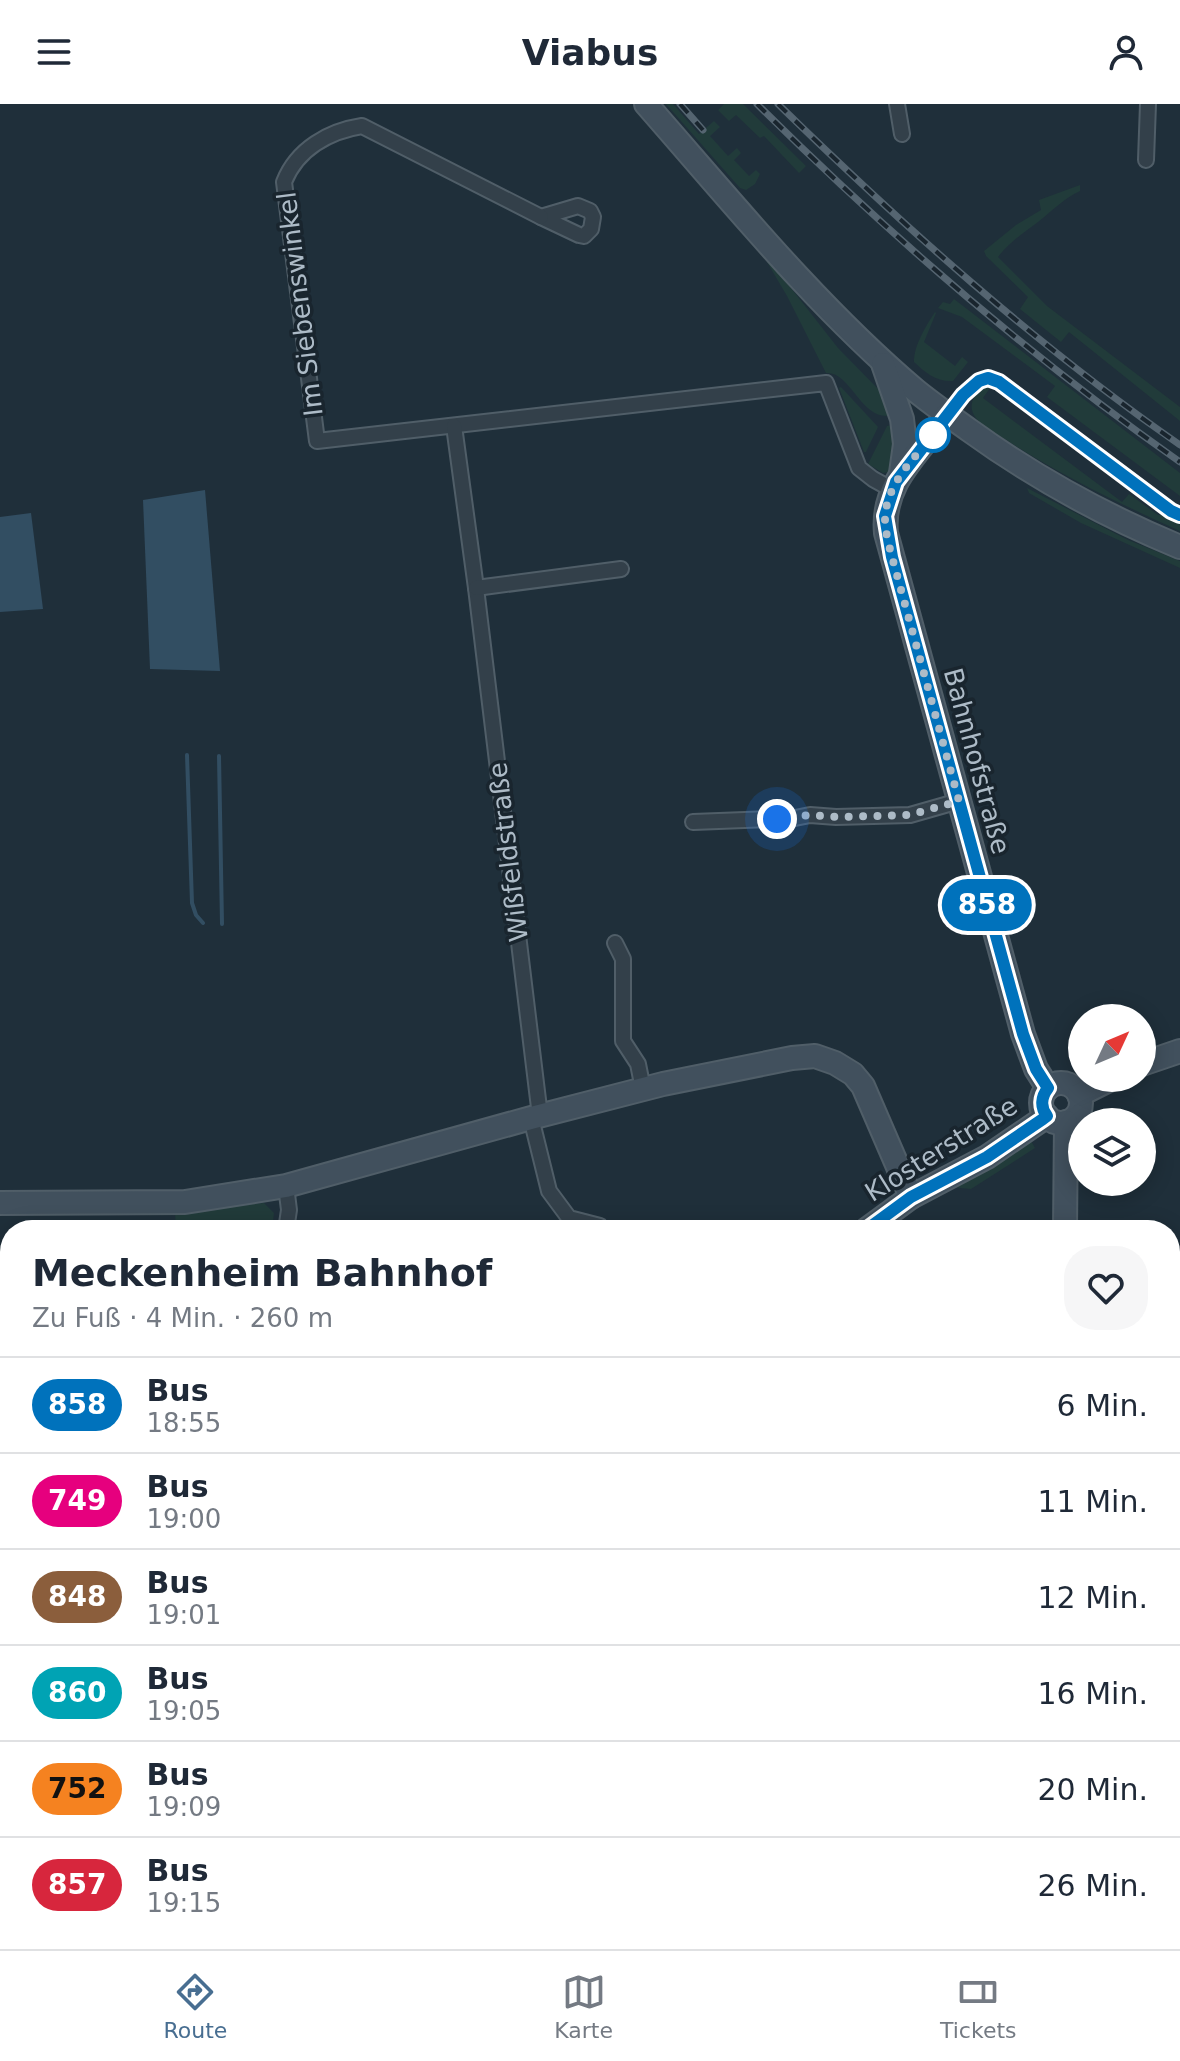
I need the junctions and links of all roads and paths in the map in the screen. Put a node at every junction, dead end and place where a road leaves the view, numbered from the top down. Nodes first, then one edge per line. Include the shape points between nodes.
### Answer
1 (646, 104) edge
2 (897, 104) edge
3 (1148, 104) edge
4 (902, 134) dead end
5 (1146, 160) dead end
6 (541, 217) dead end
7 (881, 359) junction
8 (947, 414) junction
9 (454, 426) junction
10 (897, 481) junction
11 (1180, 547) edge
12 (621, 569) dead end
13 (476, 588) junction
14 (959, 801) junction
15 (693, 822) dead end
16 (615, 943) dead end
17 (1180, 1051) edge
18 (1156, 1059) edge
19 (1048, 1088) junction
20 (643, 1089) junction
21 (1085, 1092) edge
22 (1079, 1095) junction
23 (535, 1117) junction
24 (1056, 1119) junction
25 (286, 1186) junction
26 (911, 1197) junction
27 (0, 1203) edge
28 (288, 1220) edge
29 (577, 1220) edge
30 (880, 1220) edge
31 (1064, 1220) edge
32 (0, 1370) edge
33 (0, 1404) edge

1 - 7 street via 785,262
2 - 4 street
3 - 5 street
6 - 9 street, Im Siebenswinkel via 362,126 328,135 289,169 284,182 317,441
7 - 8 street
7 - 10 street, Bahnhofstraße via 902,419 905,444
8 - 10 street
8 - 11 street via 1038,477
9 - 10 street via 826,383 859,468 873,479
9 - 13 street, Wißfeldstraße
10 - 14 street, Bahnhofstraße via 885,516 886,533
12 - 13 street
13 - 23 street, Wißfeldstraße
14 - 15 street via 910,815
14 - 19 street, Bahnhofstraße via 1023,1034
16 - 20 street via 623,959 623,1041 638,1064
17 - 18 street
19 - 22 street via 1067,1084
19 - 24 street via 1044,1112
20 - 23 street
20 - 26 street via 792,1058 815,1056 835,1063 863,1086
21 - 22 street
22 - 24 street via 1078,1114
23 - 25 street
23 - 29 street, Wißfeldstraße via 549,1191 569,1218
24 - 26 street, Klosterstraße
24 - 31 street
25 - 27 street via 185,1202
25 - 28 street
26 - 30 street, Klosterstraße
32 - 33 street

